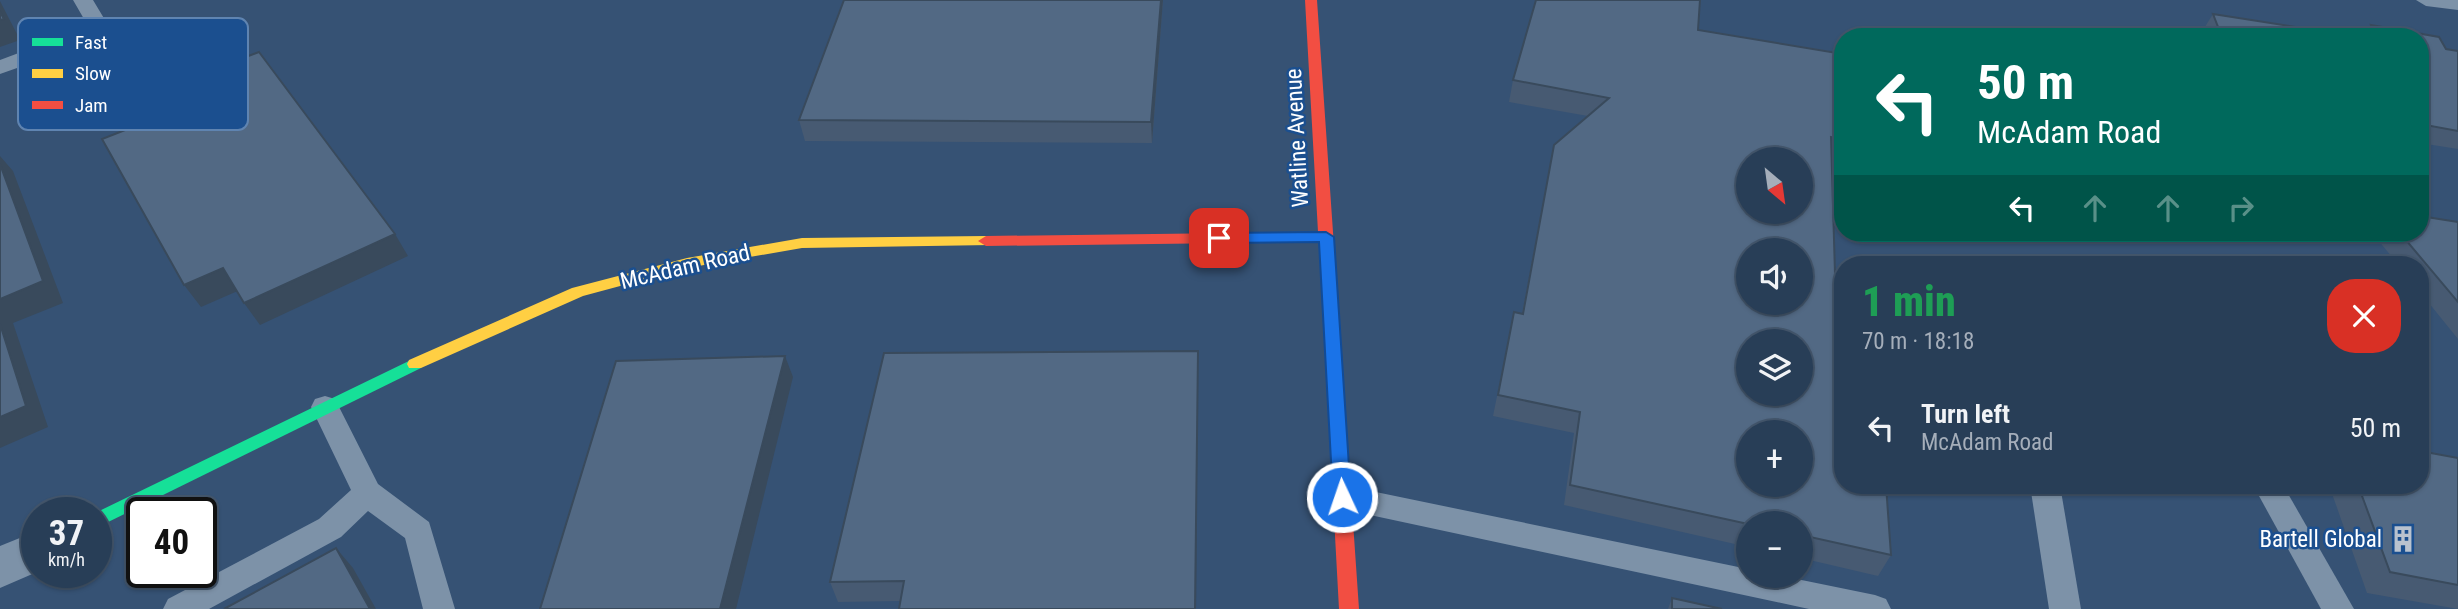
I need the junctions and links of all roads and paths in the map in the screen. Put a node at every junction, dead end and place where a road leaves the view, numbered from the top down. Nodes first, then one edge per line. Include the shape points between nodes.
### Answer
1 (83, 0) edge
2 (1311, 0) edge
3 (2426, 0) edge
4 (2458, 4) edge
5 (94, 18) edge
6 (18, 61) edge
7 (0, 67) edge
8 (1326, 237) junction
9 (325, 407) junction
10 (367, 494) junction
11 (2046, 494) edge
12 (2273, 494) edge
13 (1342, 497) junction
14 (112, 513) edge
15 (21, 558) edge
16 (0, 568) edge
17 (179, 609) edge
18 (439, 609) edge
19 (1349, 609) edge
20 (1875, 609) edge
21 (2065, 609) edge
22 (2338, 609) edge

1 - 5 lane
2 - 8 street, Watline Avenue
3 - 4 lane
6 - 7 lane
8 - 9 street, McAdam Road via 802,243 687,263 578,292
8 - 13 street, Watline Avenue
9 - 10 lane
9 - 14 street, McAdam Road
10 - 17 lane via 330,528
10 - 18 lane via 418,531
11 - 21 lane
12 - 22 lane
13 - 19 street, Watline Avenue
13 - 20 lane
15 - 16 street

